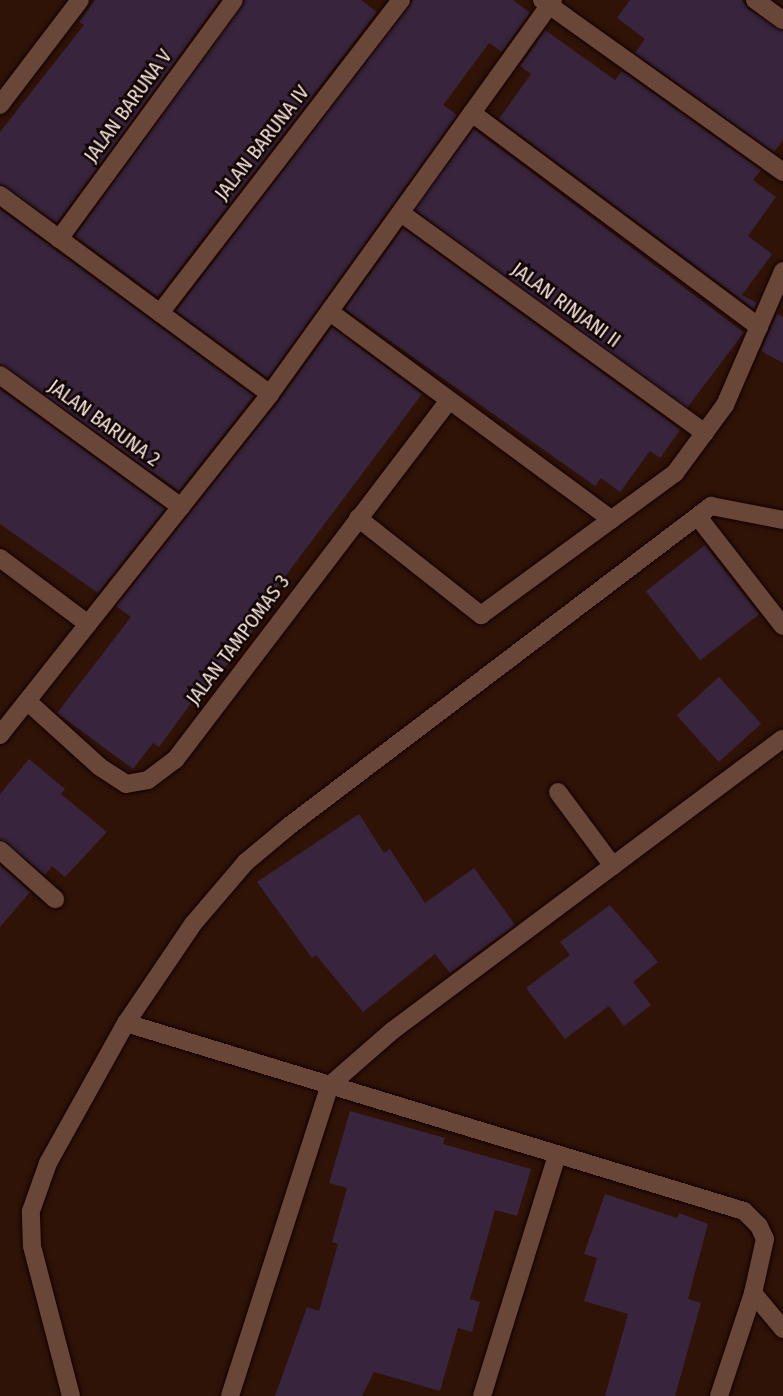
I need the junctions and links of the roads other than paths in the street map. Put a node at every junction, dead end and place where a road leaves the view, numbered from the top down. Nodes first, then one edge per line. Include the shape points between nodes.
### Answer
1 (80, 0) edge
2 (234, 0) edge
3 (400, 0) edge
4 (755, 0) edge
5 (548, 2) edge
6 (783, 20) edge
7 (0, 105) edge
8 (472, 113) junction
9 (783, 172) edge
10 (0, 195) edge
11 (401, 213) junction
12 (59, 239) junction
13 (783, 271) edge
14 (330, 312) junction
15 (160, 313) junction
16 (759, 327) junction
17 (0, 375) edge
18 (270, 394) junction
19 (449, 400) junction
20 (705, 433) junction
21 (181, 507) junction
22 (705, 511) junction
23 (358, 518) junction
24 (612, 520) junction
25 (783, 520) edge
26 (0, 558) edge
27 (88, 624) junction
28 (783, 626) edge
29 (27, 701) junction
30 (0, 735) edge
31 (783, 739) edge
32 (558, 792) dead end
33 (0, 850) edge
34 (614, 866) junction
35 (55, 899) dead end
36 (126, 1023) junction
37 (330, 1086) junction
38 (557, 1155) junction
39 (753, 1293) junction
40 (783, 1329) edge
41 (71, 1396) edge
42 (230, 1396) edge
43 (482, 1396) edge
44 (719, 1396) edge

1 - 7 street
2 - 12 street, JALAN BARUNA V
3 - 15 street, JALAN BARUNA IV
4 - 6 street
5 - 8 street
5 - 9 street
8 - 11 street
8 - 16 street
10 - 12 street
11 - 14 street
11 - 20 street, JALAN RINJANI II
12 - 15 street
13 - 16 street
14 - 18 street
14 - 19 street
15 - 18 street
16 - 20 street via 725,405
17 - 21 street, JALAN BARUNA 2
18 - 21 street
19 - 23 street, JALAN TAMPOMAS 3
19 - 24 street
20 - 24 street via 675,473
21 - 27 street
22 - 25 street
22 - 28 street
22 - 36 street via 246,862 162,964
23 - 24 street via 481,615
23 - 29 street, JALAN TAMPOMAS 3 via 175,760 148,780 126,784 100,767
26 - 27 street
27 - 29 street
29 - 30 street
31 - 34 street
32 - 34 street
33 - 35 street
34 - 37 street via 392,1031
36 - 37 street
36 - 41 street via 48,1163 31,1211 32,1246
37 - 38 street
37 - 42 street
38 - 39 street via 744,1211 765,1239
38 - 43 street
39 - 40 street
39 - 44 street

